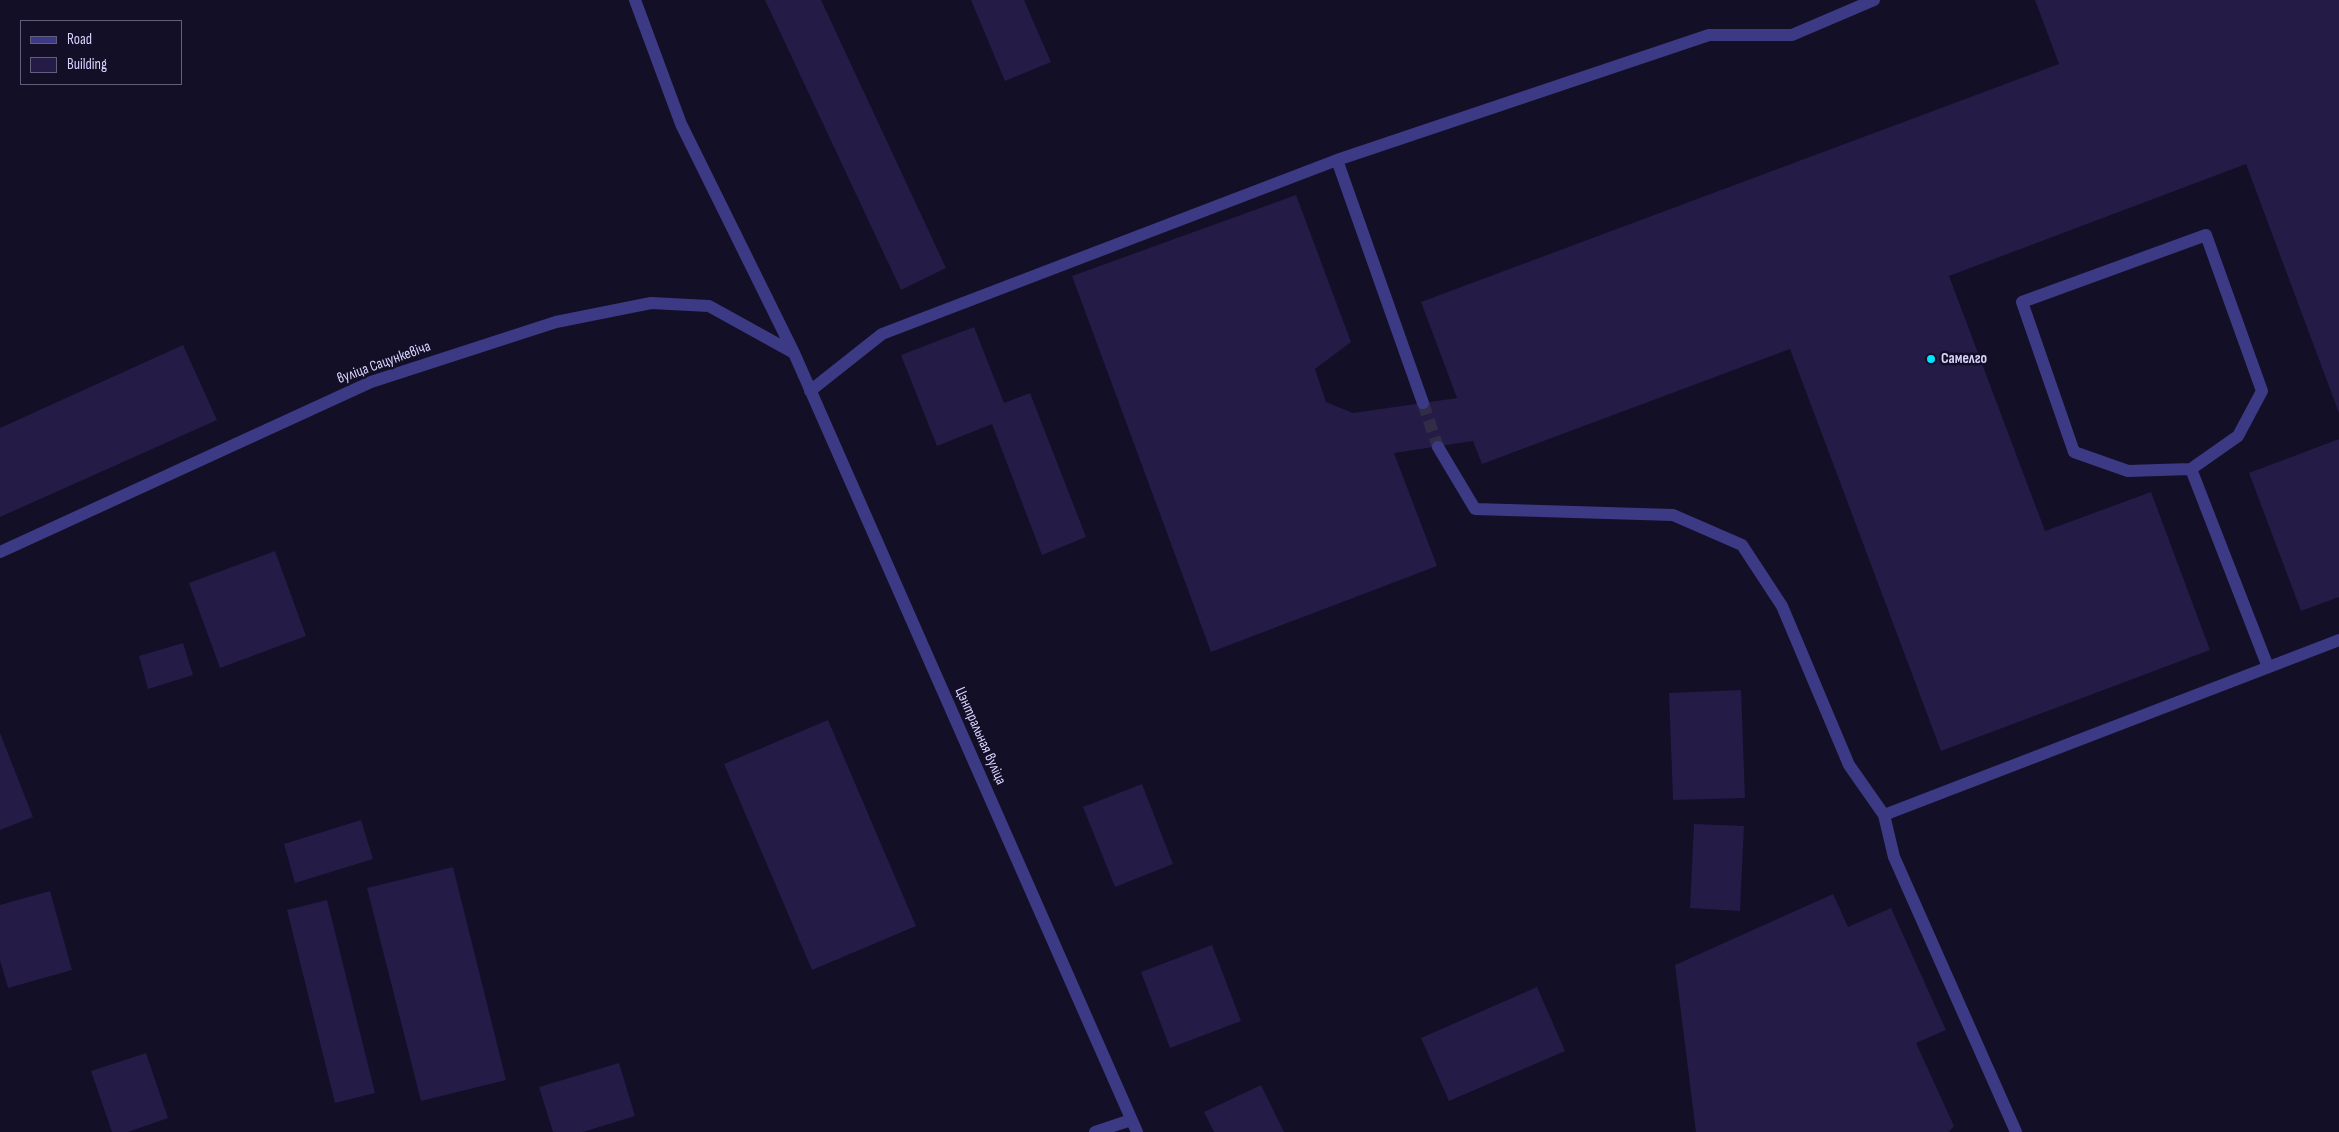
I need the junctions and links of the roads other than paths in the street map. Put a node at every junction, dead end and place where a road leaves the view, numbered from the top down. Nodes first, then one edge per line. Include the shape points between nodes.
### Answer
1 (635, 0) edge
2 (1874, 0) edge
3 (1337, 160) junction
4 (794, 353) junction
5 (810, 391) junction
6 (1423, 403) tunnel mouth
7 (1438, 447) tunnel mouth
8 (2191, 469) junction
9 (0, 552) edge
10 (2339, 640) edge
11 (2268, 667) junction
12 (1884, 815) junction
13 (1131, 1120) junction
14 (1095, 1132) edge
15 (1136, 1132) edge
16 (2016, 1132) edge

1 - 4 street, Цэнтральная вуліца via 681,124
2 - 3 street via 1792,35 1709,35
3 - 5 street via 882,334
3 - 6 street
4 - 5 street, Цэнтральная вуліца
4 - 9 street, вуліца Сацункевіча via 709,306 651,303 556,322 370,382
5 - 13 street, Цэнтральная вуліца
7 - 12 street via 1475,509 1673,515 1742,545 1782,606 1849,765
8 - 8 street via 2238,436 2262,391 2206,234 2022,302 2074,452 2128,471
8 - 11 street
10 - 11 street
11 - 12 street
12 - 16 street via 1894,857
13 - 14 street
13 - 15 street, Цэнтральная вуліца

